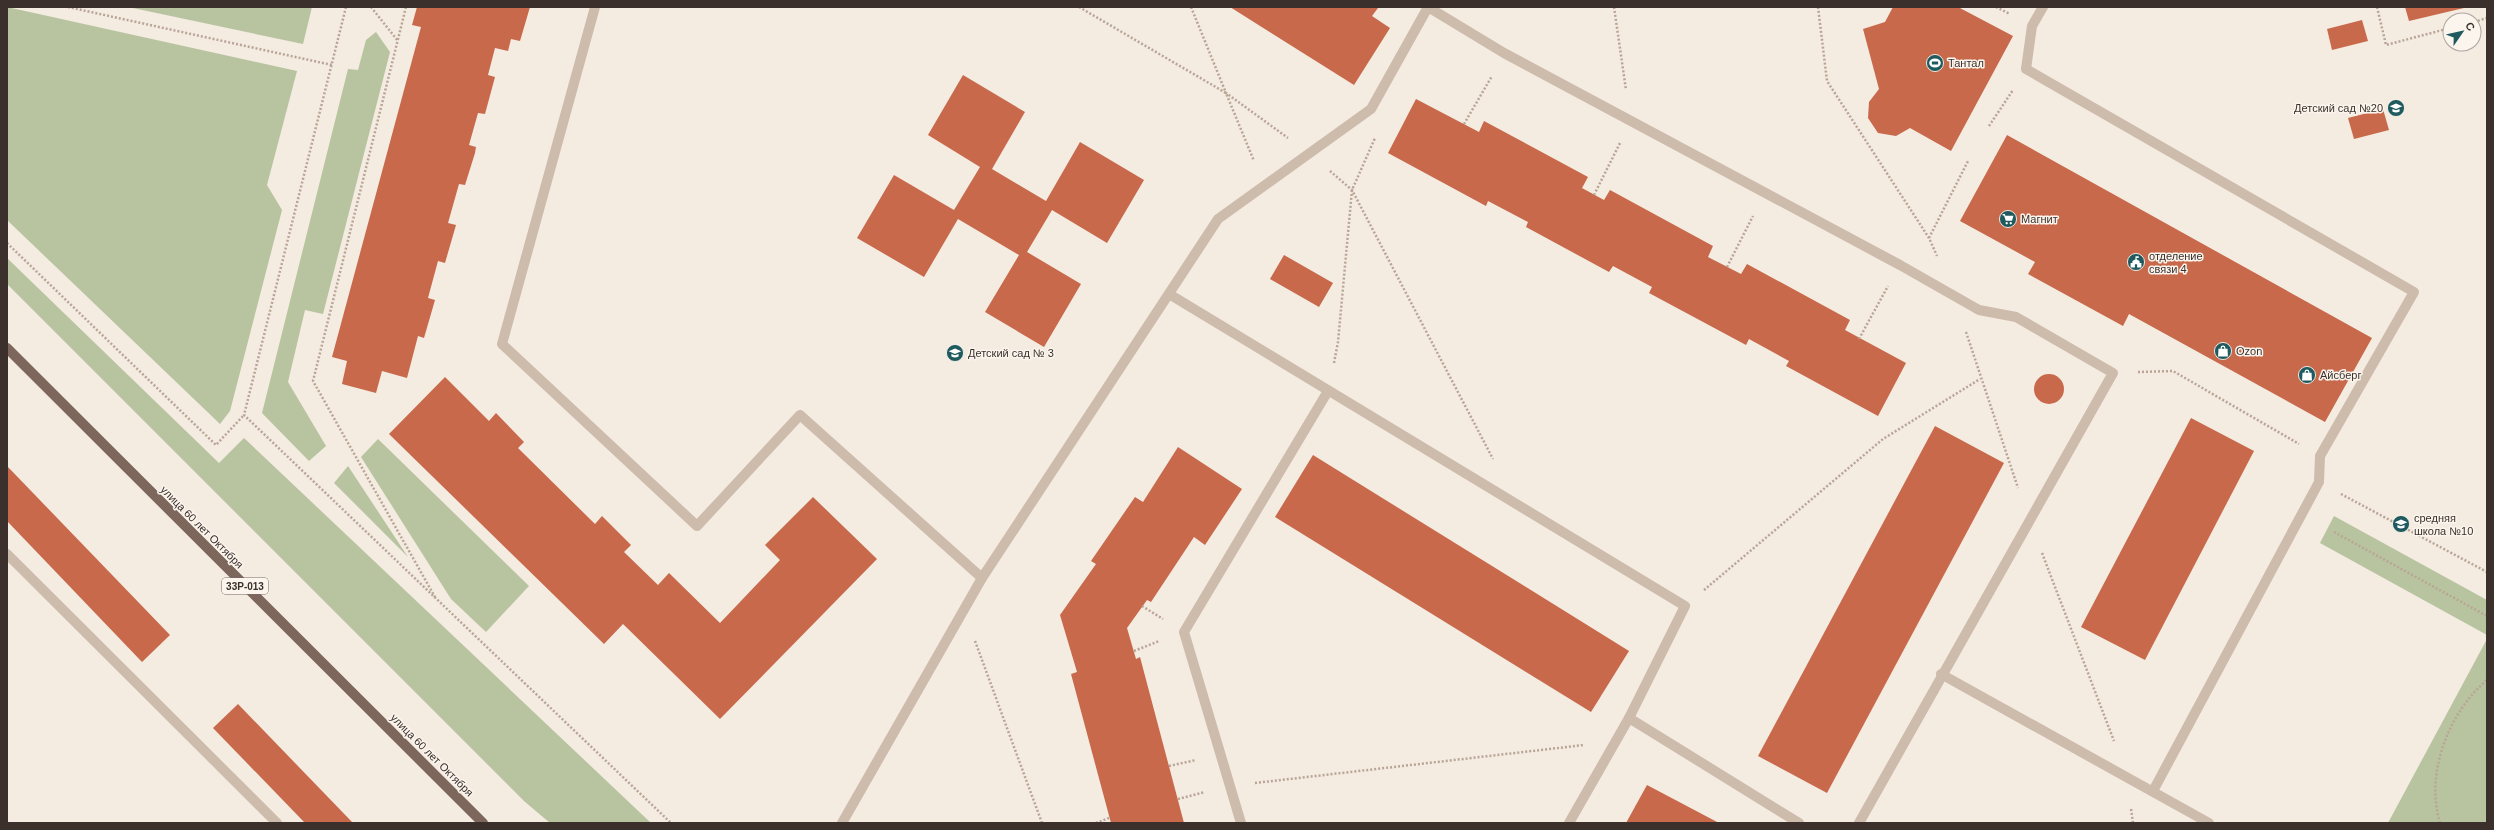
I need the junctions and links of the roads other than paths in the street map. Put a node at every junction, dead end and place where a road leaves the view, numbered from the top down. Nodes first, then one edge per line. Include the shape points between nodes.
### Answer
1 (595, 7) edge
2 (1428, 7) edge
3 (2043, 7) edge
4 (1169, 294) junction
5 (7, 348) edge
6 (1328, 391) junction
7 (7, 554) edge
8 (982, 578) junction
9 (1941, 674) junction
10 (1629, 718) junction
11 (2153, 792) junction
12 (2193, 819) edge
13 (277, 823) edge
14 (483, 823) edge
15 (842, 823) edge
16 (1241, 823) edge
17 (1569, 823) edge
18 (1799, 823) edge
19 (1859, 823) edge
20 (2209, 823) edge

1 - 8 lane via 502,344 696,526 800,415
2 - 4 lane via 1371,109 1218,219
2 - 9 lane via 1504,53 1979,310 2016,317 2113,373
3 - 11 lane via 2032,26 2026,69 2414,292 2320,456 2319,482
4 - 6 lane
4 - 8 lane
5 - 14 main road, улица 60 лет Октября / 33Р-013
6 - 10 lane via 1685,606
6 - 16 lane via 1184,632
7 - 13 lane
8 - 15 lane
9 - 11 lane
9 - 19 lane
10 - 17 lane
10 - 18 lane
11 - 12 lane
12 - 20 lane

